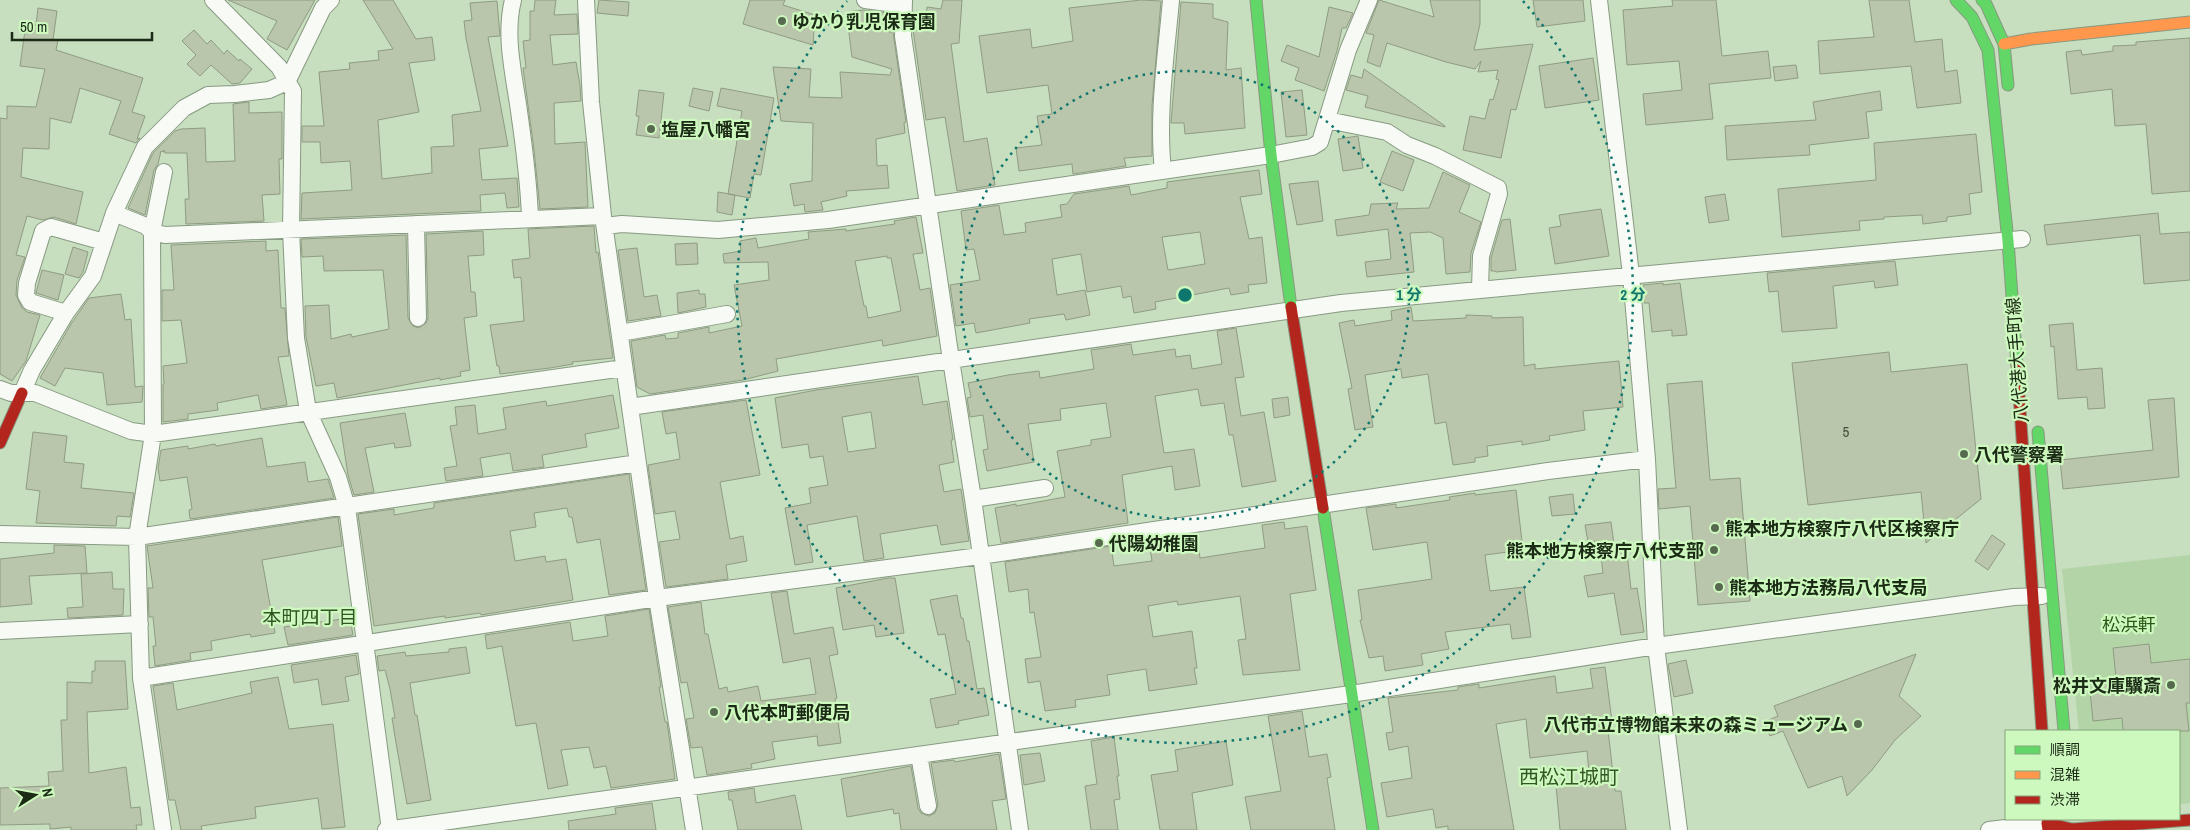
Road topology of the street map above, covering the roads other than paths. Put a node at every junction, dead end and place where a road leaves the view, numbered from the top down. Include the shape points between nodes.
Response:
1 (332, 0) edge
2 (513, 0) edge
3 (586, 0) edge
4 (865, 0) edge
5 (1171, 0) edge
6 (1256, 0) edge
7 (1369, 0) edge
8 (1599, 0) edge
9 (1956, 0) edge
10 (1986, 1) edge
11 (218, 2) edge
12 (904, 2) edge
13 (2190, 22) edge
14 (2004, 44) junction
15 (288, 82) junction
16 (2008, 93) dead end
17 (1327, 120) junction
18 (1271, 155) junction
19 (1163, 171) junction
20 (164, 172) dead end
21 (928, 204) junction
22 (114, 214) junction
23 (530, 219) junction
24 (604, 221) junction
25 (416, 224) junction
26 (291, 230) junction
27 (152, 232) junction
28 (2018, 239) junction
29 (104, 242) junction
30 (1631, 275) junction
31 (1480, 289) junction
32 (1292, 311) junction
33 (66, 313) junction
34 (727, 314) dead end
35 (418, 318) dead end
36 (620, 332) junction
37 (950, 360) junction
38 (624, 368) junction
39 (0, 388) edge
40 (22, 393) junction
41 (630, 407) junction
42 (308, 411) junction
43 (2037, 417) dead end
44 (152, 434) junction
45 (0, 443) edge
46 (1648, 459) junction
47 (638, 463) junction
48 (1044, 488) dead end
49 (973, 499) junction
50 (1321, 504) junction
51 (347, 508) junction
52 (0, 534) edge
53 (137, 537) junction
54 (980, 556) junction
55 (2034, 595) junction
56 (2052, 596) junction
57 (657, 598) junction
58 (140, 624) junction
59 (0, 631) edge
60 (364, 642) junction
61 (1656, 646) junction
62 (141, 678) junction
63 (1352, 694) junction
64 (2042, 730) edge
65 (2064, 730) edge
66 (1008, 741) junction
67 (919, 755) junction
68 (688, 787) junction
69 (928, 806) dead end
70 (2190, 820) edge
71 (2048, 824) edge
72 (2074, 827) edge
73 (163, 830) edge
74 (386, 830) edge
75 (390, 830) edge
76 (694, 830) edge
77 (1020, 830) edge
78 (1373, 830) edge
79 (1679, 830) edge
80 (1989, 830) edge

1 - 15 street via 323,8
2 - 23 street via 509,15 510,39
3 - 24 street via 591,102
4 - 12 street
5 - 19 street via 1161,116
6 - 18 main road
7 - 17 street via 1348,50
8 - 30 street
9 - 28 main road, 八代港大手町線 via 1972,17 1988,50
10 - 14 main road
11 - 15 street
12 - 21 street via 903,36
13 - 14 main road
14 - 16 main road
15 - 22 street via 269,90 208,94 184,108 146,147
15 - 26 street via 293,92
17 - 18 street via 1320,142 1312,147
17 - 31 street via 1387,132 1407,145 1498,188 1481,256
18 - 19 street
18 - 32 main road
19 - 21 street
20 - 27 street
21 - 24 street via 828,220 718,230
21 - 37 street
22 - 27 street via 146,226
22 - 29 street
23 - 24 street
23 - 25 street
24 - 36 street
25 - 26 street
25 - 35 street
26 - 27 street via 165,235
26 - 42 street via 296,338
27 - 44 street
28 - 30 street
28 - 55 main road, 八代港大手町線
29 - 33 street via 93,276
29 - 33 street via 51,227 43,231 26,295 30,302
30 - 31 street
30 - 46 street
31 - 32 street
32 - 37 street
32 - 50 main road
33 - 40 street
34 - 36 street
36 - 38 street
37 - 41 street
37 - 49 street
38 - 41 street
38 - 42 street
39 - 40 street via 10,393
40 - 44 street via 35,393 131,431
40 - 45 main road
41 - 47 street
42 - 44 street
42 - 51 street via 338,476
43 - 56 main road, 八代港大手町線
44 - 53 street
46 - 50 street
46 - 61 street
47 - 51 street
47 - 57 street
48 - 49 street
49 - 54 street
50 - 54 street
50 - 63 main road
51 - 53 street
51 - 60 street
52 - 53 street
53 - 58 street
54 - 57 street
54 - 66 street
55 - 56 street
55 - 61 street
55 - 64 main road, 八代港大手町線
56 - 65 main road, 八代港大手町線
57 - 60 street
57 - 68 street
58 - 59 street
58 - 62 street
60 - 62 street
60 - 75 street
61 - 63 street
61 - 79 street
62 - 73 street
63 - 66 street
63 - 78 main road
66 - 67 street
66 - 77 street
67 - 68 street
67 - 69 street
68 - 75 street
68 - 76 street
70 - 72 main road
71 - 72 main road
71 - 80 street
74 - 75 street

